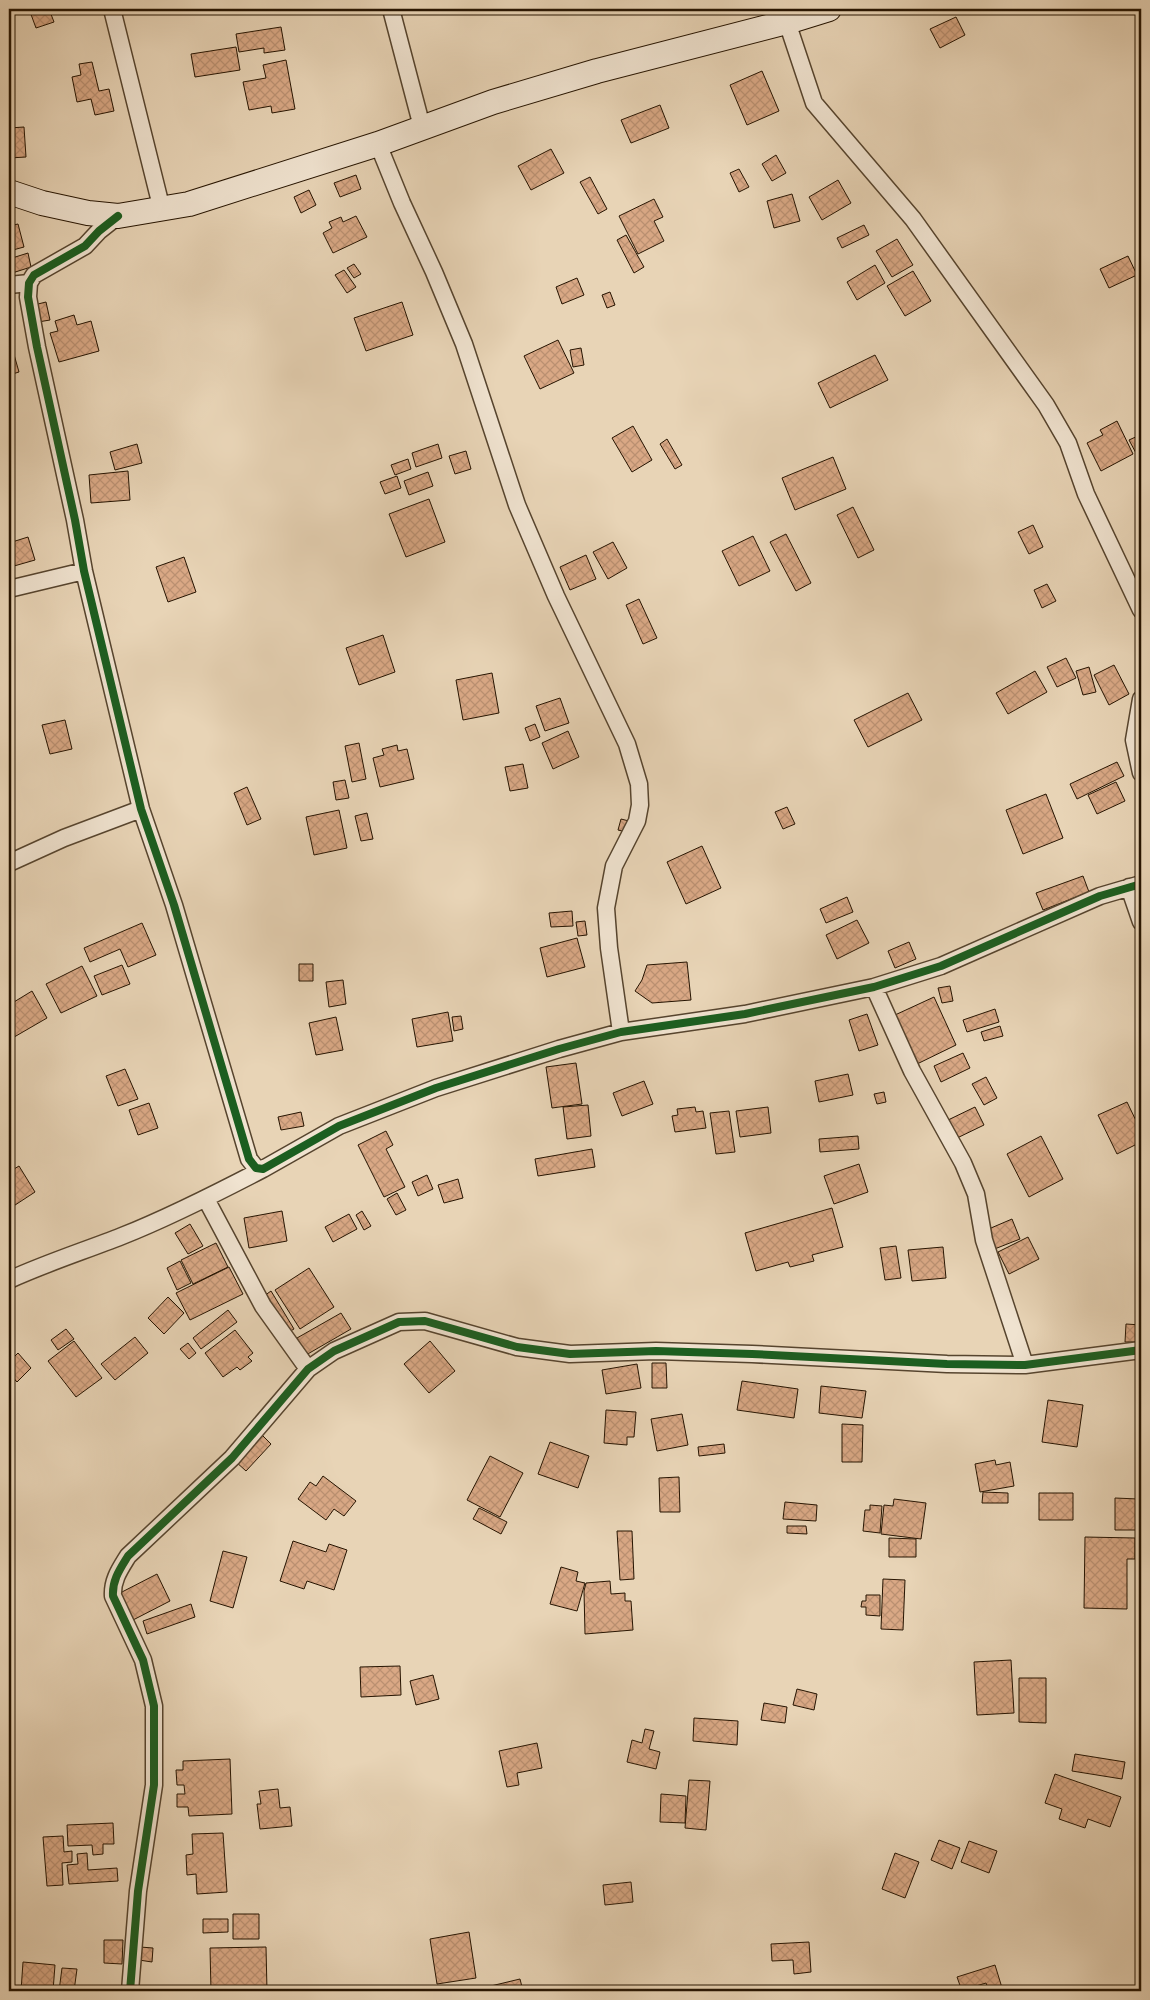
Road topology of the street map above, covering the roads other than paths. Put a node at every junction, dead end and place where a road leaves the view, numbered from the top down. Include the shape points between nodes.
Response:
1 (112, 9) edge
2 (391, 9) edge
3 (829, 9) edge
4 (787, 22) junction
5 (422, 127) junction
6 (378, 144) junction
7 (9, 192) edge
8 (162, 210) junction
9 (118, 216) junction
10 (29, 283) junction
11 (9, 285) edge
12 (84, 571) junction
13 (9, 589) edge
14 (1141, 610) edge
15 (1141, 699) edge
16 (1141, 773) edge
17 (141, 809) junction
18 (9, 863) edge
19 (1135, 885) edge
20 (1141, 922) edge
21 (874, 987) junction
22 (620, 1032) junction
23 (263, 1170) junction
24 (206, 1199) junction
25 (9, 1280) edge
26 (1141, 1350) edge
27 (1025, 1365) junction
28 (308, 1369) junction
29 (130, 1991) edge

1 - 8 street
2 - 5 street
3 - 4 main road
4 - 5 main road via 597,72 493,102
4 - 14 street via 814,102 913,219 1046,405 1068,443 1086,494
5 - 6 main road
6 - 8 main road
6 - 22 street via 464,344 517,506 626,744 640,784 637,821 614,866 606,908
7 - 9 main road via 42,203
8 - 9 main road
9 - 10 street via 85,246 34,275
10 - 11 street
10 - 12 street via 28,297 37,347
12 - 13 street
12 - 17 street
15 - 16 street via 1134,740
17 - 18 street
17 - 23 street via 174,905 249,1159 256,1168
19 - 20 street
19 - 21 street via 1100,896 941,966
21 - 22 street via 746,1014
21 - 27 street via 912,1071 963,1163 976,1194 984,1240
22 - 23 street via 427,1091 339,1126
23 - 24 street
24 - 25 street via 123,1236
24 - 28 street via 263,1306
26 - 27 street
27 - 28 street via 656,1351 570,1354 518,1347 425,1321 399,1322 364,1336
28 - 29 street via 232,1458 128,1556 113,1585 113,1596 143,1660 154,1706 154,1785 138,1891

